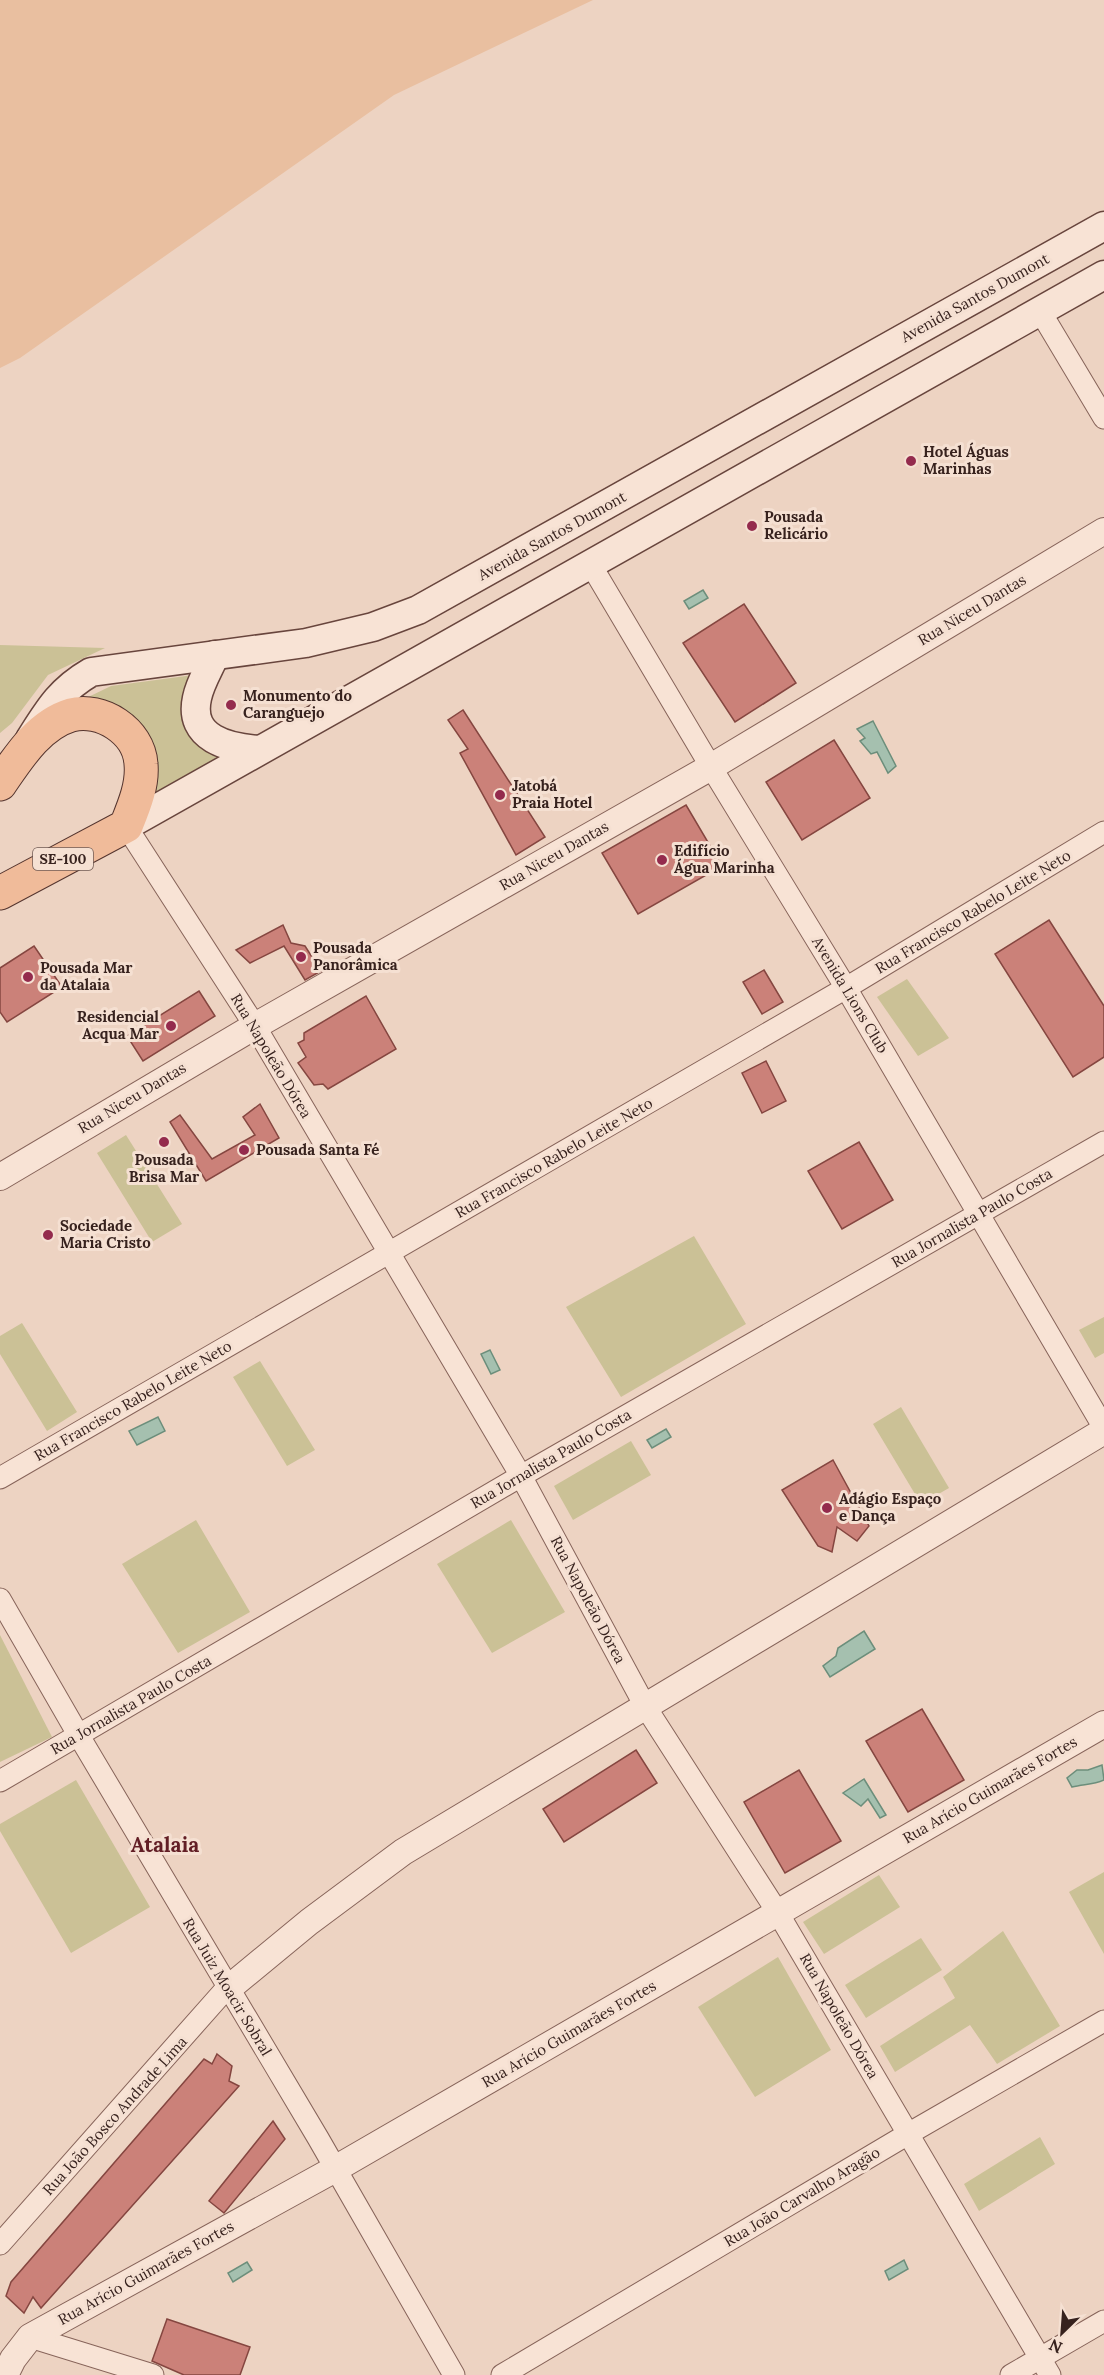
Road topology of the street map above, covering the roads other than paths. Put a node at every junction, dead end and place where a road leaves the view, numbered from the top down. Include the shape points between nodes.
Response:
1 (1104, 226) edge
2 (1104, 275) edge
3 (1040, 311) junction
4 (1104, 418) edge
5 (1104, 531) edge
6 (591, 565) junction
7 (215, 655) junction
8 (26, 747) junction
9 (259, 750) junction
10 (711, 767) junction
11 (0, 784) edge
12 (126, 826) junction
13 (1104, 832) edge
14 (0, 893) edge
15 (846, 988) junction
16 (255, 1026) junction
17 (1104, 1142) edge
18 (0, 1177) edge
19 (979, 1214) junction
20 (389, 1254) junction
21 (1104, 1430) edge
22 (521, 1476) junction
23 (0, 1478) edge
24 (0, 1599) edge
25 (645, 1706) junction
26 (1104, 1724) edge
27 (79, 1736) junction
28 (0, 1781) edge
29 (778, 1913) junction
30 (229, 1988) junction
31 (1104, 2021) edge
32 (908, 2134) junction
33 (335, 2169) junction
34 (0, 2244) edge
35 (1104, 2321) edge
36 (30, 2337) junction
37 (1045, 2366) edge
38 (5, 2375) edge
39 (153, 2375) edge
40 (454, 2375) edge
41 (502, 2375) edge
42 (1011, 2375) edge

1 - 7 main road, Avenida Santos Dumont via 418,610 373,627 306,643
2 - 3 main road, SE-100
3 - 4 street
3 - 6 main road, SE-100
5 - 10 street, Rua Niceu Dantas
6 - 9 main road, SE-100
6 - 10 street, Avenida Lions Club
7 - 8 main road, Avenida Santos Dumont via 91,672 72,683 53,702
7 - 9 main road via 196,700 203,731 228,746
8 - 11 main road, Avenida Santos Dumont
8 - 12 main road via 70,716 103,716 119,726 133,741 141,763 139,789
9 - 12 main road, SE-100
10 - 15 street, Avenida Lions Club
10 - 16 street, Rua Niceu Dantas
12 - 14 main road, SE-100
12 - 16 street, Rua Napoleão Dórea
13 - 15 street, Rua Francisco Rabelo Leite Neto
15 - 19 street, Avenida Lions Club
15 - 20 street, Rua Francisco Rabelo Leite Neto
16 - 18 street, Rua Niceu Dantas
16 - 20 street, Rua Napoleão Dórea
17 - 19 street, Rua Jornalista Paulo Costa
19 - 21 street, Avenida Lions Club
19 - 22 street, Rua Jornalista Paulo Costa
20 - 22 street, Rua Napoleão Dórea
20 - 23 street, Rua Francisco Rabelo Leite Neto
21 - 25 street
22 - 25 street, Rua Napoleão Dórea
22 - 27 street, Rua Jornalista Paulo Costa
24 - 27 street, Rua Juiz Moacir Sobral
25 - 29 street, Rua Napoleão Dórea
25 - 30 street via 403,1852
26 - 29 street, Rua Arício Guimarães Fortes
27 - 28 street, Rua Jornalista Paulo Costa
27 - 30 street, Rua Juiz Moacir Sobral
29 - 32 street, Rua Napoleão Dórea
29 - 33 street, Rua Arício Guimarães Fortes
30 - 33 street, Rua Juiz Moacir Sobral
30 - 34 street, Rua João Bosco Andrade Lima
31 - 32 street, Rua João Carvalho Aragão
32 - 37 street, Rua Napoleão Dórea
32 - 41 street, Rua João Carvalho Aragão
33 - 36 street, Rua Arício Guimarães Fortes
33 - 40 street, Rua Juiz Moacir Sobral
35 - 37 street
36 - 38 street
36 - 39 street
37 - 42 street

